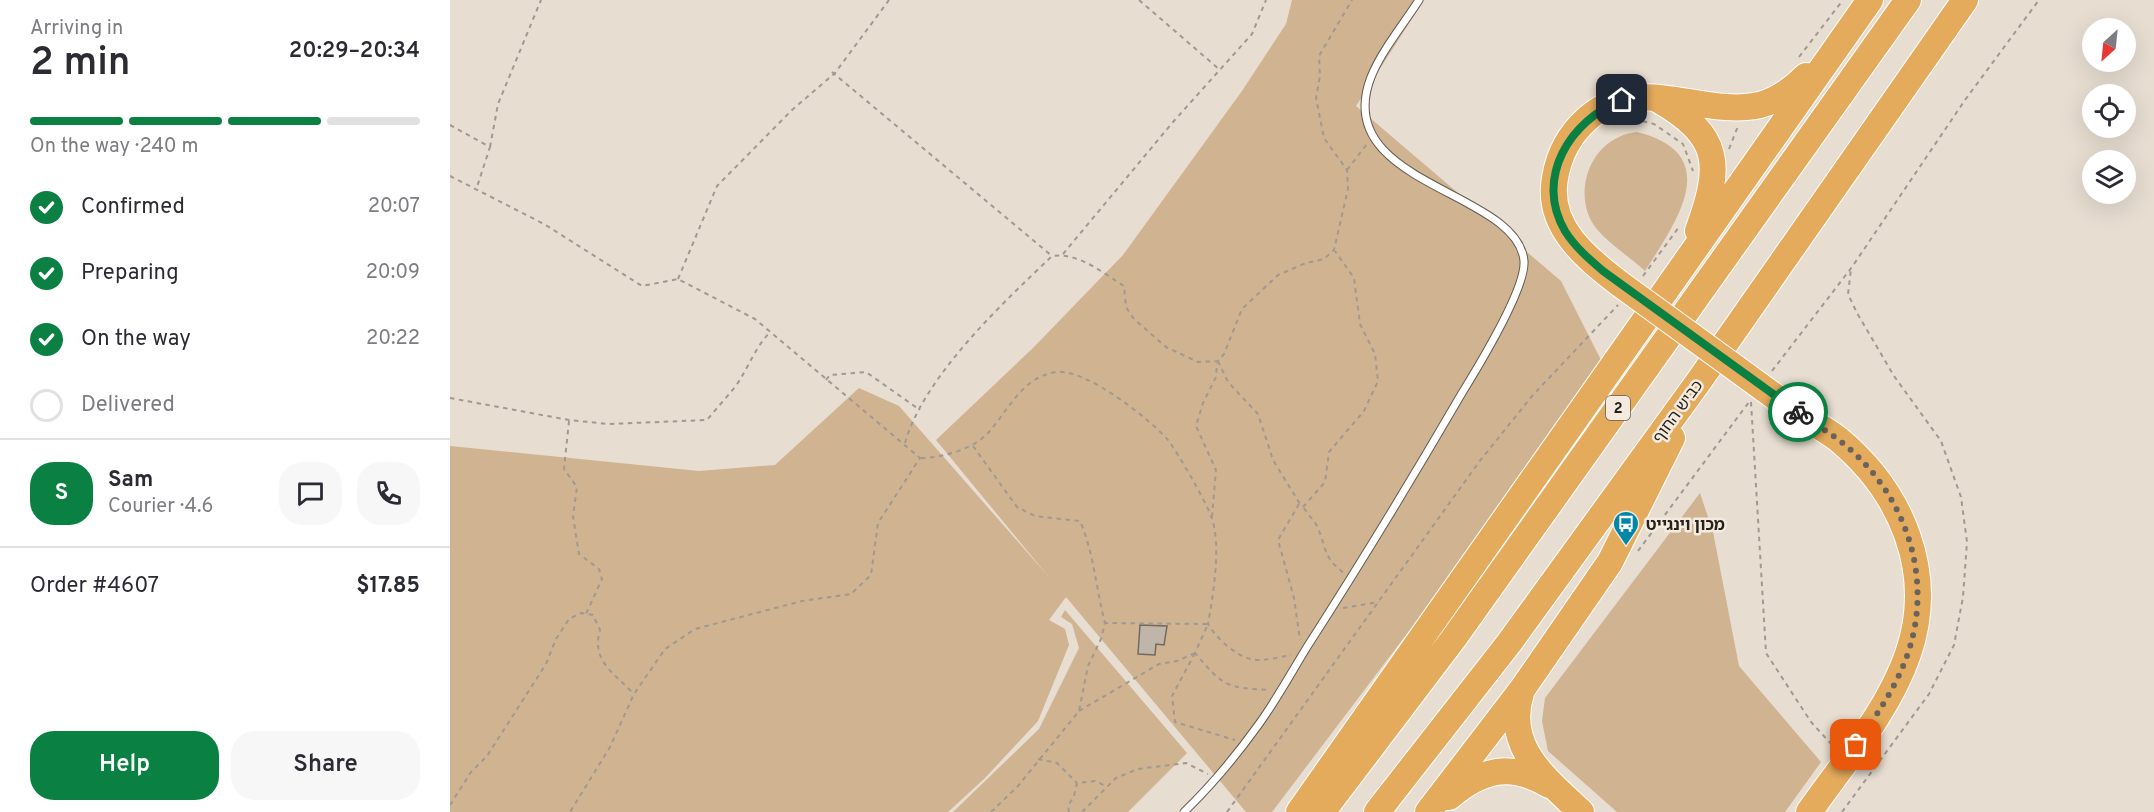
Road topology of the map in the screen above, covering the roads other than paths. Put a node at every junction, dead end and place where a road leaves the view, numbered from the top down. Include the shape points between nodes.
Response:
1 (1419, 0) edge
2 (1870, 0) edge
3 (1908, 0) edge
4 (1965, 0) edge
5 (1838, 45) junction
6 (1652, 96) junction
7 (1687, 259) junction
8 (1699, 381) junction
9 (1523, 688) junction
10 (1557, 790) junction
11 (1184, 812) edge
12 (1299, 812) edge
13 (1322, 812) edge
14 (1377, 812) edge
15 (1430, 812) edge
16 (1581, 812) edge
17 (1809, 812) edge

1 - 11 lane via 1371,77 1366,109 1371,133 1378,147 1397,161 1503,226 1518,241 1524,262 1495,337 1384,527 1281,691 1218,779
2 - 5 highway
3 - 13 highway, 2 via 1454,638
4 - 8 highway, כביש החוף
5 - 6 highway via 1783,95 1747,106
5 - 7 highway
6 - 7 highway via 1698,129 1714,165 1705,211
6 - 17 highway, bridge via 1606,106 1580,125 1562,152 1554,185 1556,208 1565,231 1588,259 1627,289 1837,438 1880,483 1909,535 1917,568 1919,600 1908,655 1878,713
7 - 12 highway
8 - 9 highway via 1624,539
8 - 14 highway, כביש החוף via 1483,679
9 - 10 highway via 1516,715 1521,742
9 - 15 highway
10 - 15 highway via 1529,775 1497,771 1473,778
10 - 16 highway

